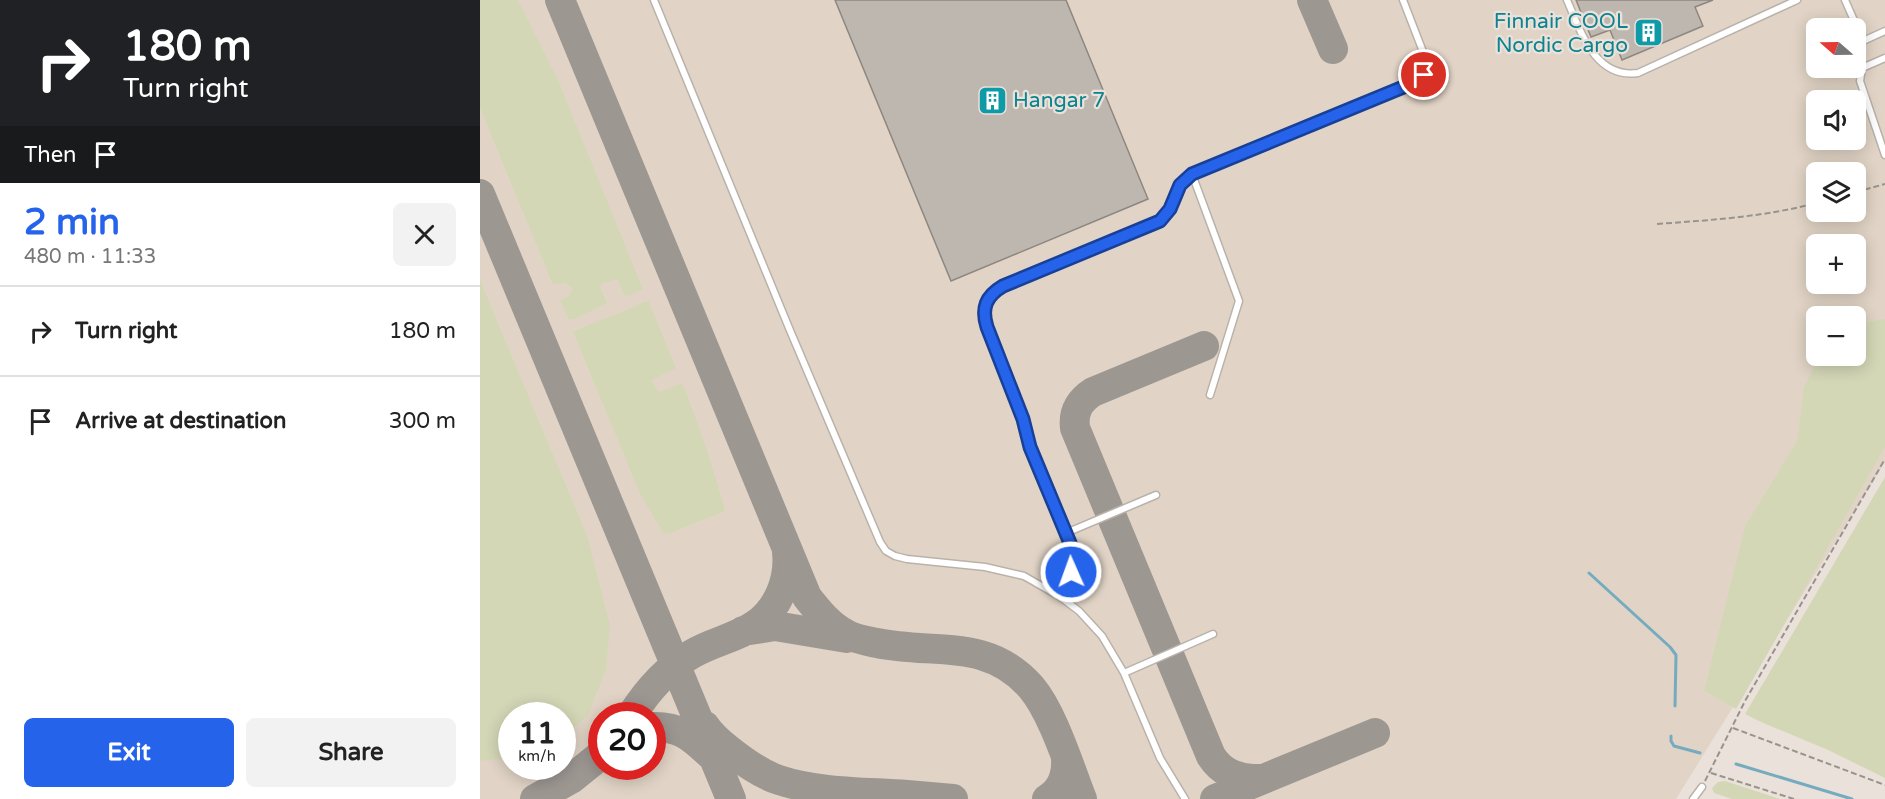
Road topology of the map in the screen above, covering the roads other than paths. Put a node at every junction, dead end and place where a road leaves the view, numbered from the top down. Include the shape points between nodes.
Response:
1 (654, 0) edge
2 (1403, 0) edge
3 (1567, 0) edge
4 (1797, 0) edge
5 (1845, 0) edge
6 (1885, 31) edge
7 (1885, 58) edge
8 (1885, 155) edge
9 (1192, 174) junction
10 (1210, 395) dead end
11 (1156, 495) dead end
12 (1066, 533) junction
13 (1059, 596) junction
14 (1213, 634) dead end
15 (1124, 674) junction
16 (1702, 787) road end
17 (1185, 799) edge
18 (1693, 799) edge

1 - 13 lane via 793,338 886,551 907,560 1006,571 1024,576
2 - 9 lane via 1428,62 1418,81
3 - 4 lane via 1592,54 1625,75 1638,73
5 - 6 lane via 1863,41
7 - 8 lane via 1862,68 1860,81
9 - 10 lane via 1239,301
9 - 12 lane via 1180,185 1160,221 1003,286 993,292 984,308 987,327 1030,447
11 - 12 lane
12 - 13 lane via 1073,563
13 - 15 lane via 1102,636
14 - 15 lane
15 - 17 lane via 1160,758
16 - 18 lane

